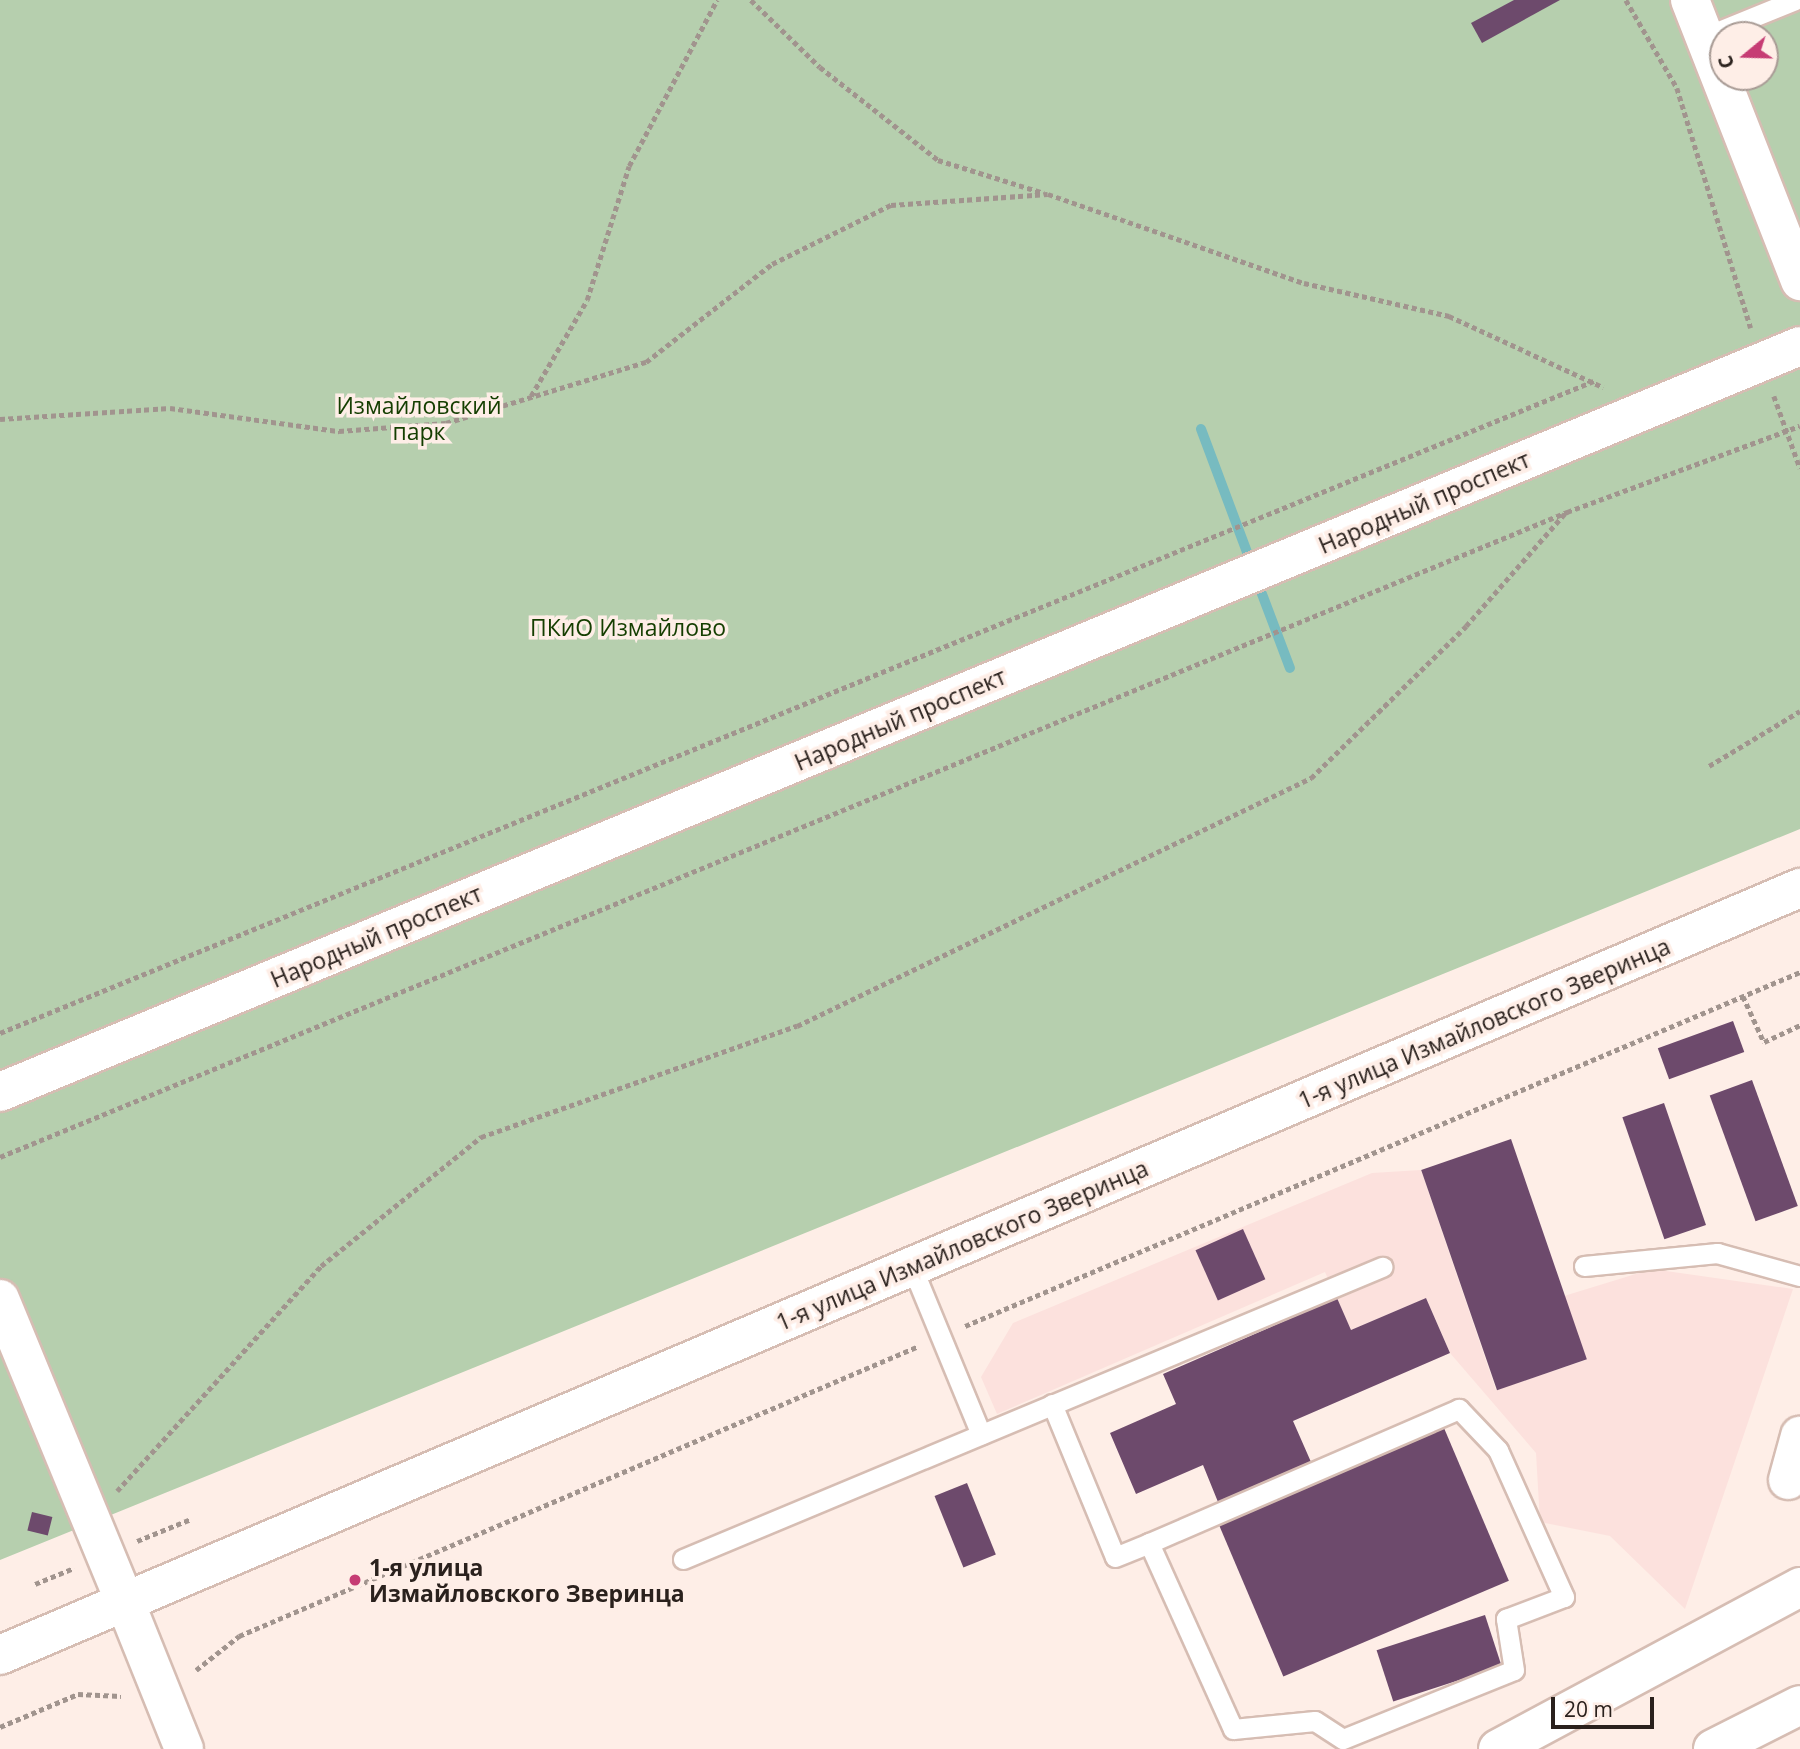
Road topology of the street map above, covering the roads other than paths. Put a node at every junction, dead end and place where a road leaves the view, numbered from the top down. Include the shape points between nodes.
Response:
1 (1690, 0) edge
2 (1795, 0) edge
3 (1704, 37) junction
4 (1800, 281) edge
5 (1800, 346) edge
6 (1800, 888) edge
7 (0, 1092) edge
8 (1584, 1266) dead end
9 (912, 1267) junction
10 (1382, 1267) dead end
11 (1800, 1276) edge
12 (0, 1299) edge
13 (1052, 1404) junction
14 (981, 1434) junction
15 (1800, 1436) edge
16 (1788, 1480) dead end
17 (1149, 1543) junction
18 (683, 1559) dead end
19 (1800, 1587) edge
20 (124, 1602) junction
21 (0, 1655) edge
22 (1800, 1705) edge
23 (184, 1749) edge
24 (1498, 1749) edge
25 (1713, 1749) edge

1 - 3 street
2 - 3 lane
3 - 4 street
5 - 7 street, Народный проспект
6 - 9 street, 1-я улица Измайловского Зверинца
8 - 11 lane via 1717,1253
9 - 14 lane
9 - 20 street, 1-я улица Измайловского Зверинца
10 - 13 lane
12 - 20 street
13 - 14 lane
13 - 17 lane via 1115,1557
14 - 18 lane
15 - 16 street
17 - 17 lane via 1460,1409 1498,1450 1564,1597 1506,1619 1514,1670 1343,1739 1315,1721 1233,1729
19 - 24 street
20 - 21 street, 1-я улица Измайловского Зверинца
20 - 23 street
22 - 25 street

